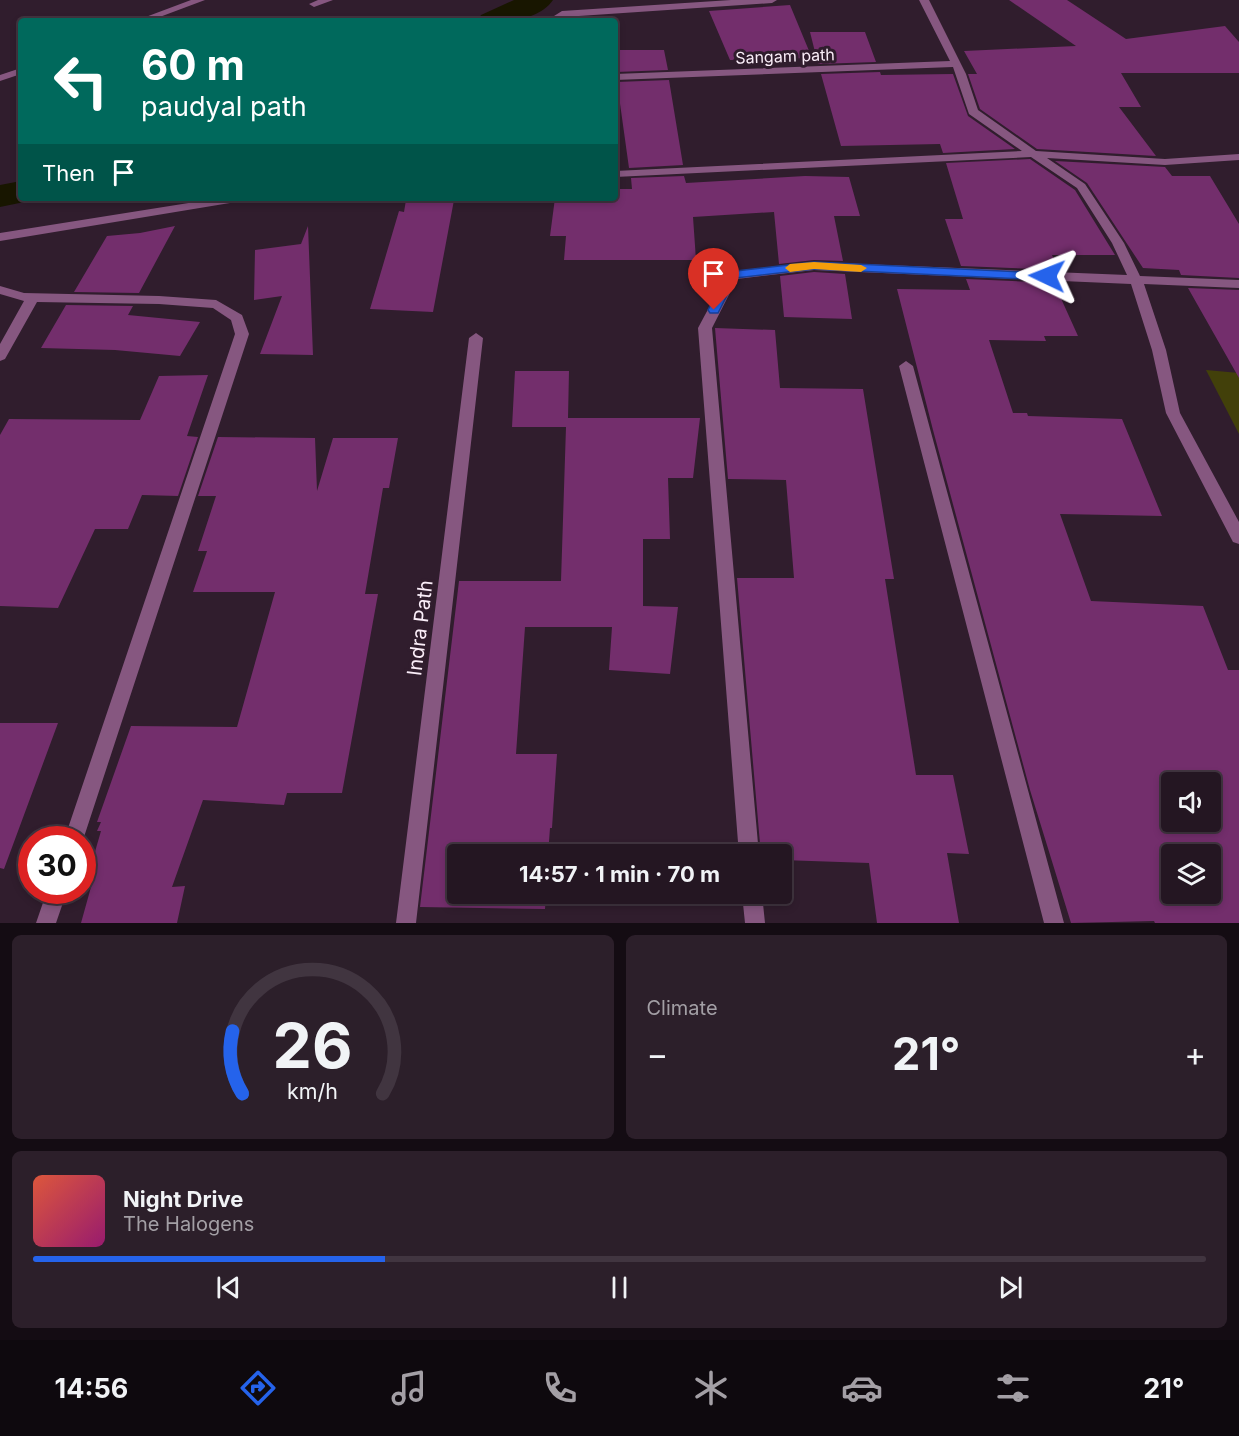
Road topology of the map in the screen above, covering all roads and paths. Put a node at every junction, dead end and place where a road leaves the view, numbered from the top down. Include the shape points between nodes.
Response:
1 (200, 0) edge
2 (328, 0) edge
3 (772, 0) edge
4 (924, 0) edge
5 (314, 4) dead end
6 (164, 11) junction
7 (147, 18) edge
8 (172, 18) edge
9 (556, 18) edge
10 (955, 64) junction
11 (18, 72) edge
12 (618, 77) edge
13 (0, 78) edge
14 (1033, 154) junction
15 (1239, 157) edge
16 (618, 174) edge
17 (223, 201) edge
18 (0, 237) edge
19 (1133, 278) junction
20 (1239, 284) edge
21 (0, 290) edge
22 (33, 297) junction
23 (476, 338) dead end
24 (0, 356) edge
25 (906, 366) dead end
26 (1239, 537) edge
27 (79, 826) edge
28 (748, 844) edge
29 (53, 904) edge
30 (753, 904) edge
31 (46, 923) edge
32 (406, 923) edge
33 (755, 923) edge
34 (1054, 923) edge

1 - 6 street
2 - 5 street
3 - 9 street via 562,14
4 - 10 street
6 - 7 street
6 - 8 street
10 - 12 street, Sangam path
10 - 14 street via 973,112
11 - 13 street
14 - 15 street via 1165,162
14 - 16 street
14 - 19 street via 1080,186 1118,243
17 - 18 street
19 - 20 street
19 - 26 street via 1159,350 1173,413
19 - 28 street via 814,266 732,274 705,328
21 - 22 street
22 - 24 street
22 - 27 street via 216,304 237,318 242,334
23 - 32 street, Indra Path
25 - 34 street
29 - 31 street
30 - 33 street

